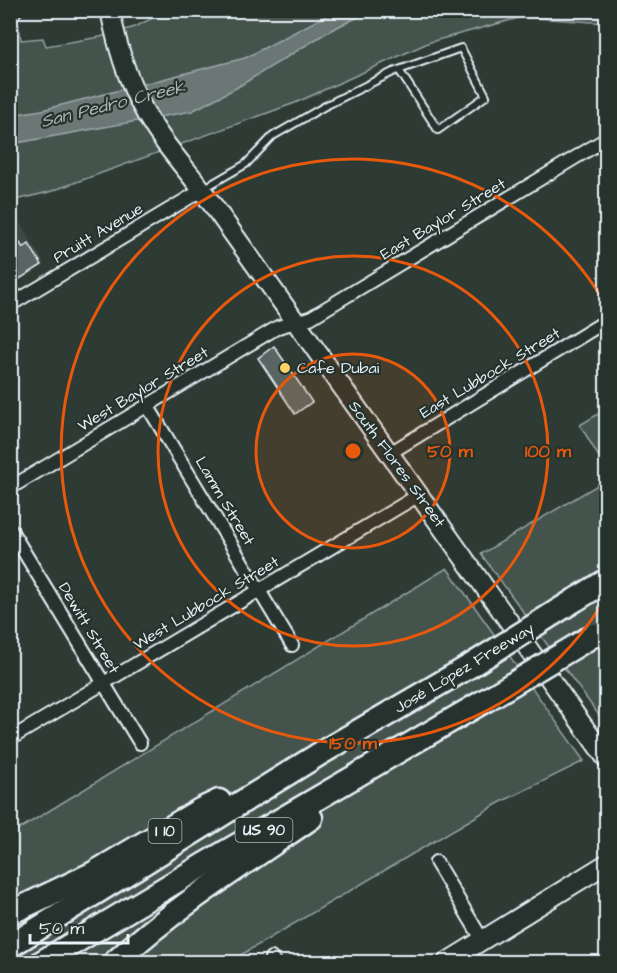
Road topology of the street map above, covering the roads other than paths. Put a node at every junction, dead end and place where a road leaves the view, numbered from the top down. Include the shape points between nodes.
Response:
1 (16, 10) edge
2 (110, 10) edge
3 (10, 12) edge
4 (399, 70) junction
5 (606, 139) edge
6 (202, 190) junction
7 (10, 305) edge
8 (606, 321) edge
9 (296, 322) junction
10 (147, 405) junction
11 (390, 453) junction
12 (10, 488) edge
13 (419, 495) junction
14 (10, 529) edge
15 (606, 581) edge
16 (260, 591) junction
17 (600, 632) edge
18 (292, 645) dead end
19 (103, 684) junction
20 (486, 700) junction
21 (10, 739) edge
22 (140, 743) dead end
23 (321, 753) junction
24 (606, 758) edge
25 (436, 862) dead end
26 (606, 864) edge
27 (10, 913) edge
28 (483, 941) junction
29 (10, 946) edge
30 (42, 963) edge
31 (115, 963) edge
32 (447, 963) edge

1 - 3 street
2 - 6 main road, South Flores Street via 127,75 142,106 153,127
4 - 4 lane via 461,48 486,96 438,130
4 - 6 lane via 273,136 246,164
5 - 9 street, East Baylor Street via 310,318
6 - 7 street, Pruitt Avenue
6 - 9 main road, South Flores Street
8 - 11 street, East Lubbock Street
9 - 10 street, West Baylor Street via 278,327
9 - 11 main road, South Flores Street
10 - 12 street, West Baylor Street
10 - 16 street, Lamm Street
11 - 13 main road, South Flores Street
13 - 16 street, West Lubbock Street
13 - 24 main road, South Flores Street
14 - 19 street, Dewitt Street
15 - 23 highway, José López Freeway / I 10, bridge
16 - 18 street, Lamm Street
16 - 19 street, West Lubbock Street
17 - 20 highway, bridge
19 - 21 street, West Lubbock Street
19 - 22 street, Dewitt Street
20 - 30 highway, US 90
20 - 31 highway via 209,887
23 - 27 highway, I 10 via 200,810 92,874
23 - 29 highway, US 90
25 - 28 street
26 - 28 main road
28 - 32 main road

